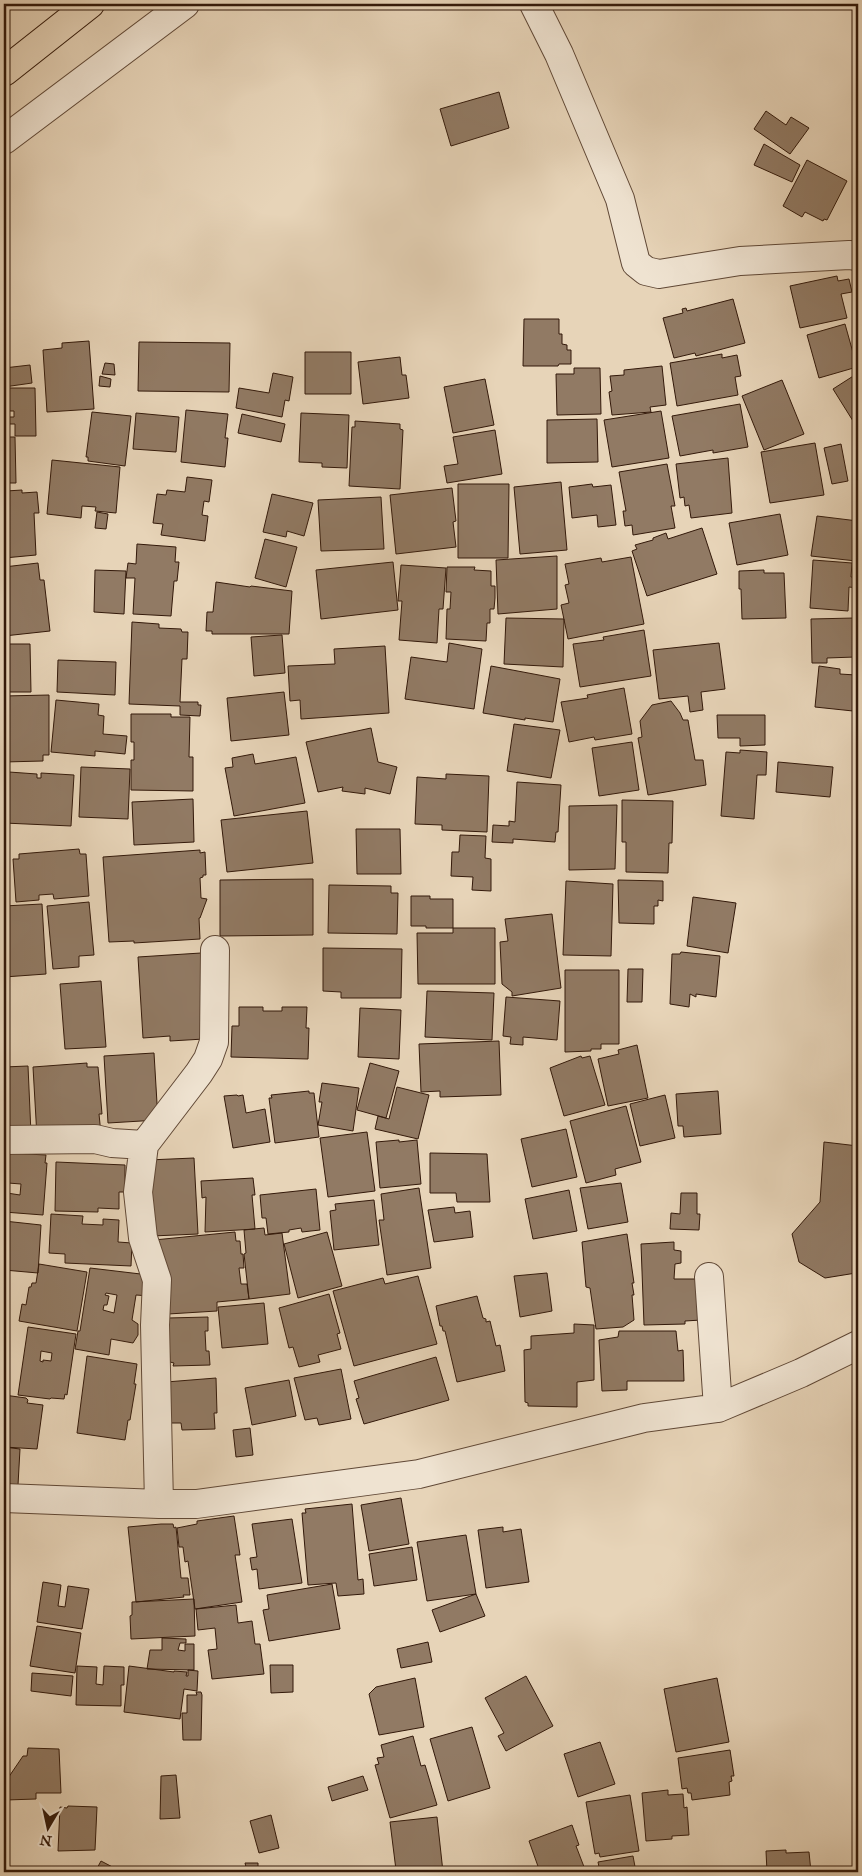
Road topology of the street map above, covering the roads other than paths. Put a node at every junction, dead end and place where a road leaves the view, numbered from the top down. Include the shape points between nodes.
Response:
1 (90, 4) edge
2 (185, 4) edge
3 (534, 4) edge
4 (4, 72) edge
5 (4, 140) edge
6 (858, 256) edge
7 (215, 950) dead end
8 (4, 1140) edge
9 (144, 1145) junction
10 (709, 1277) dead end
11 (858, 1345) edge
12 (718, 1408) junction
13 (4, 1498) edge
14 (159, 1504) junction

1 - 4 main road
2 - 5 street
3 - 6 street via 559,54 620,199 636,263 646,271 659,274 740,261
7 - 9 street via 214,1042 208,1059
8 - 9 street via 95,1139
9 - 14 street via 138,1192 143,1238 157,1280
10 - 12 street
11 - 12 street
12 - 14 street via 644,1418 419,1474 196,1504
13 - 14 street

